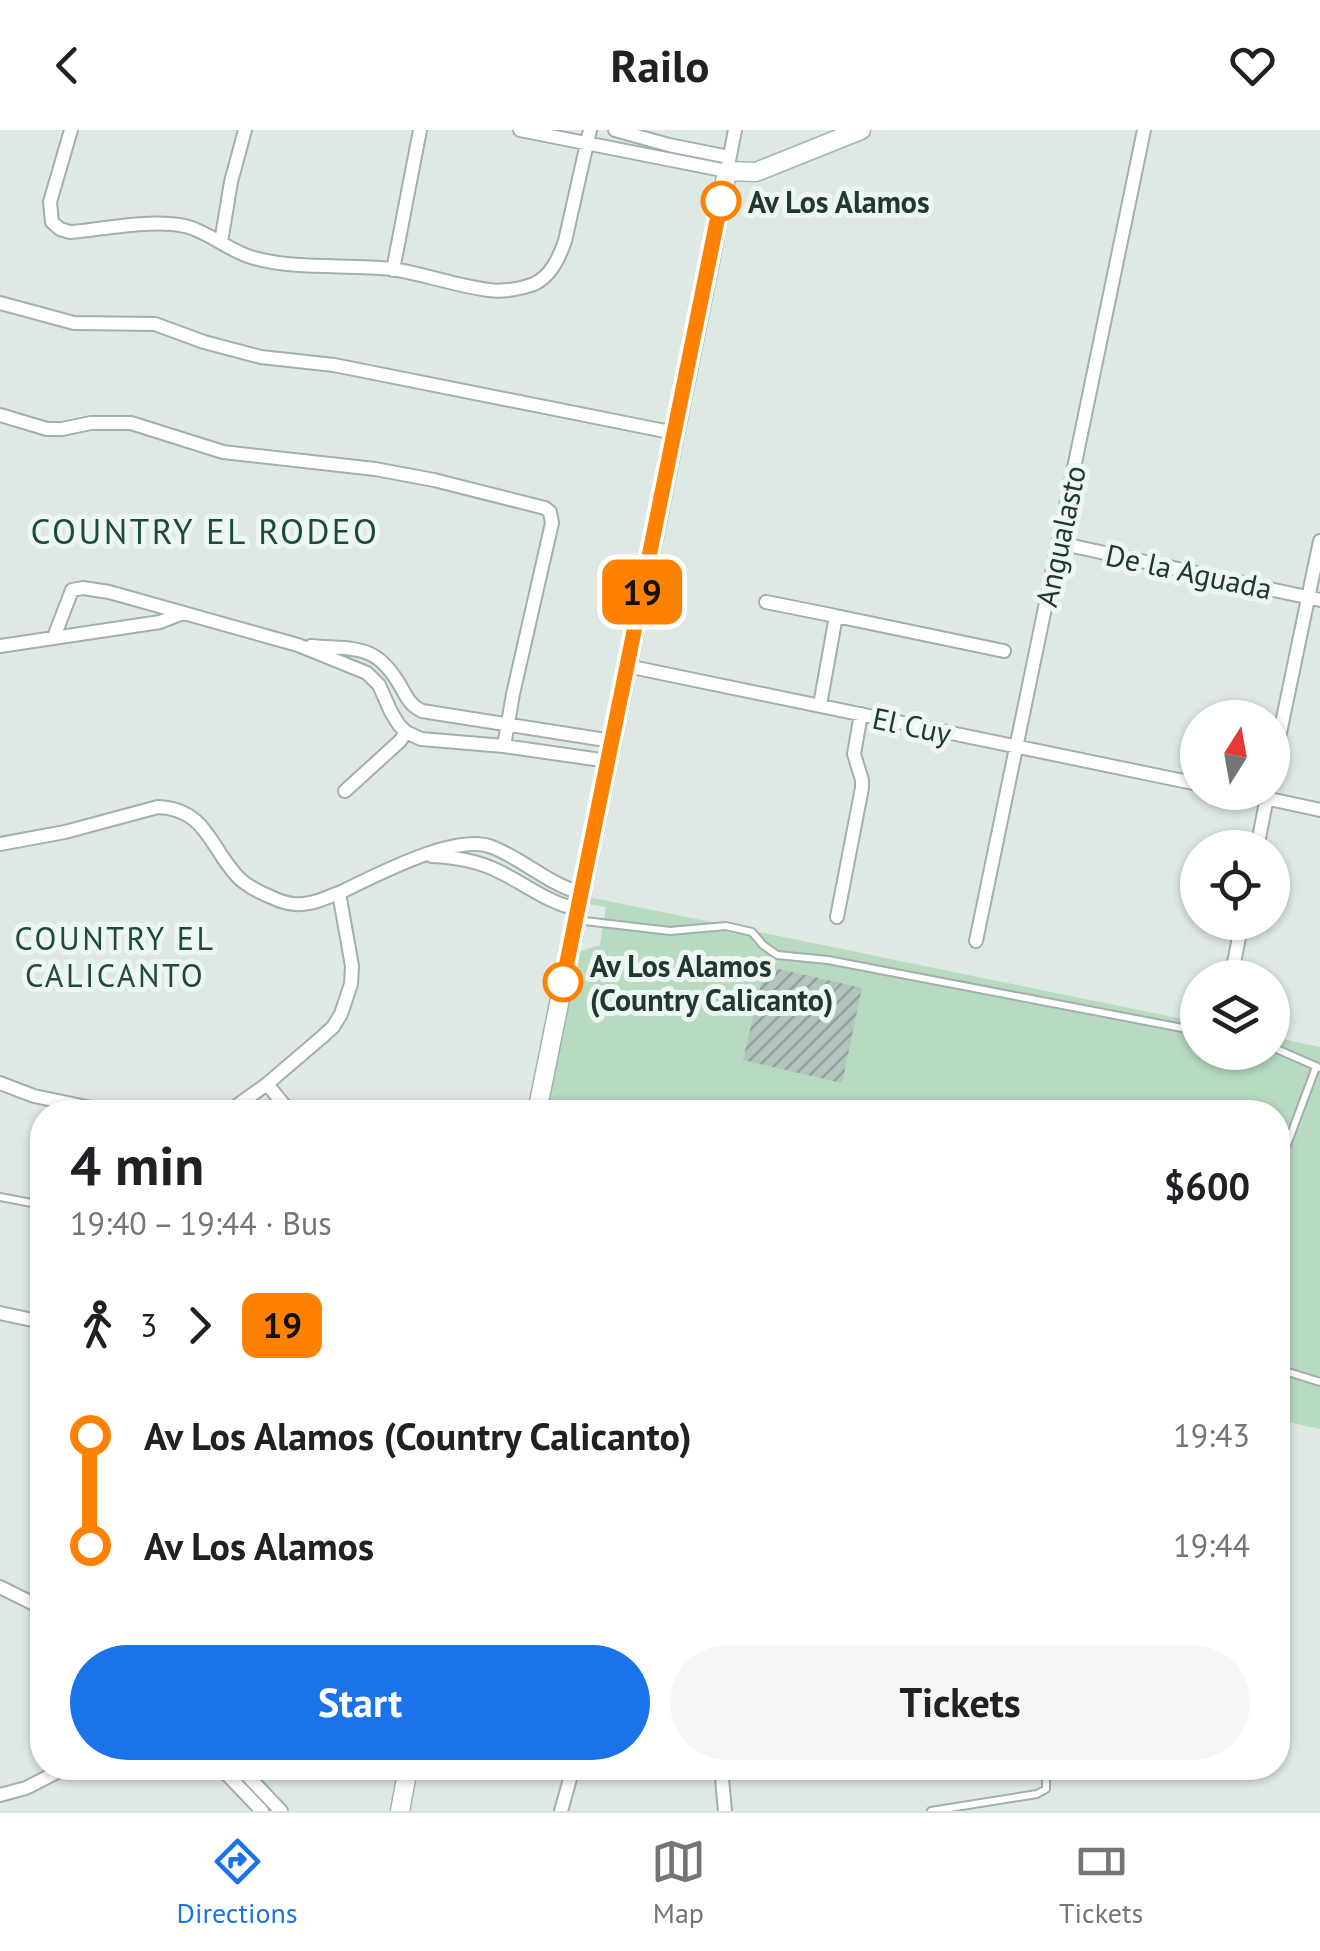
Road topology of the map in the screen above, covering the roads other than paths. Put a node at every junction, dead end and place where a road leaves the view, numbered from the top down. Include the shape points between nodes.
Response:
1 (71, 130) edge
2 (244, 130) edge
3 (420, 130) edge
4 (520, 130) edge
5 (615, 130) edge
6 (735, 130) edge
7 (860, 130) edge
8 (1144, 130) edge
9 (589, 137) edge
10 (728, 164) junction
11 (221, 242) junction
12 (393, 270) junction
13 (0, 303) edge
14 (0, 416) edge
15 (675, 433) junction
16 (1320, 541) edge
17 (1059, 543) junction
18 (1314, 598) edge
19 (766, 602) dead end
20 (182, 613) junction
21 (836, 616) junction
22 (54, 638) junction
23 (298, 645) junction
24 (0, 646) edge
25 (1004, 651) dead end
26 (627, 666) junction
27 (1289, 700) edge
28 (820, 706) junction
29 (862, 714) junction
30 (508, 724) junction
31 (406, 732) junction
32 (612, 740) junction
33 (504, 746) junction
34 (1017, 746) junction
35 (608, 761) junction
36 (1180, 780) edge
37 (345, 791) dead end
38 (1290, 802) edge
39 (1320, 810) edge
40 (0, 844) edge
41 (425, 856) junction
42 (339, 893) junction
43 (578, 907) junction
44 (837, 917) dead end
45 (976, 941) dead end
46 (1180, 1028) edge
47 (1290, 1055) edge
48 (1318, 1068) edge
49 (0, 1082) edge
50 (267, 1084) junction
51 (53, 1100) edge
52 (245, 1100) edge
53 (280, 1100) edge
54 (539, 1100) edge
55 (1290, 1139) edge
56 (0, 1197) edge
57 (30, 1203) edge
58 (0, 1313) edge
59 (30, 1319) edge
60 (1290, 1373) edge
61 (1320, 1382) edge
62 (0, 1587) edge
63 (30, 1602) edge
64 (42, 1780) edge
65 (232, 1780) edge
66 (251, 1780) edge
67 (406, 1780) edge
68 (570, 1780) edge
69 (722, 1780) edge
70 (1046, 1780) edge
71 (0, 1795) edge
72 (262, 1811) edge
73 (281, 1811) edge
74 (400, 1811) edge
75 (561, 1811) edge
76 (725, 1811) edge
77 (931, 1811) edge

1 - 11 street via 50,202 52,222 60,229 170,224
2 - 11 street
3 - 12 street
4 - 9 street
5 - 10 street
6 - 10 street
7 - 10 main road via 756,172
8 - 17 street, Angualasto
9 - 10 street
9 - 12 street via 565,241 542,280 491,290
10 - 15 main road
11 - 12 street via 264,260
13 - 15 street via 74,323 155,324 261,357 334,365
14 - 30 street via 62,430 130,423 238,454 376,469 546,508 552,523
15 - 26 main road
16 - 18 street
17 - 18 street, De la Aguada
17 - 34 street, Angualasto
18 - 27 street
19 - 21 street
20 - 22 street
20 - 22 street via 76,588
20 - 23 street
21 - 25 street
21 - 28 street
22 - 24 street
23 - 30 street via 368,652 390,668 422,712
23 - 31 street via 374,678
26 - 28 street, El Cuy
26 - 32 main road
28 - 29 street, El Cuy
29 - 34 street, El Cuy
29 - 44 street via 854,754 862,788
30 - 32 street
30 - 33 street
31 - 33 street
31 - 37 street
32 - 35 main road
33 - 35 street
34 - 36 street, El Cuy
34 - 45 street, Angualasto
35 - 43 main road
38 - 39 street
40 - 42 street via 171,808 196,820 253,889 294,904
41 - 42 street
41 - 43 street via 496,870 554,903
41 - 43 street via 482,844 557,885
42 - 50 street via 352,966 340,1014
43 - 46 lane via 670,932 739,928 777,955
43 - 54 main road
47 - 48 lane
48 - 55 lane
49 - 51 street
50 - 52 street
50 - 53 street
56 - 57 lane
58 - 59 street
60 - 61 lane
62 - 63 street
64 - 71 street
65 - 72 street
66 - 73 street
67 - 74 main road
68 - 75 street
69 - 76 street
70 - 77 lane via 1046,1789 1036,1794

